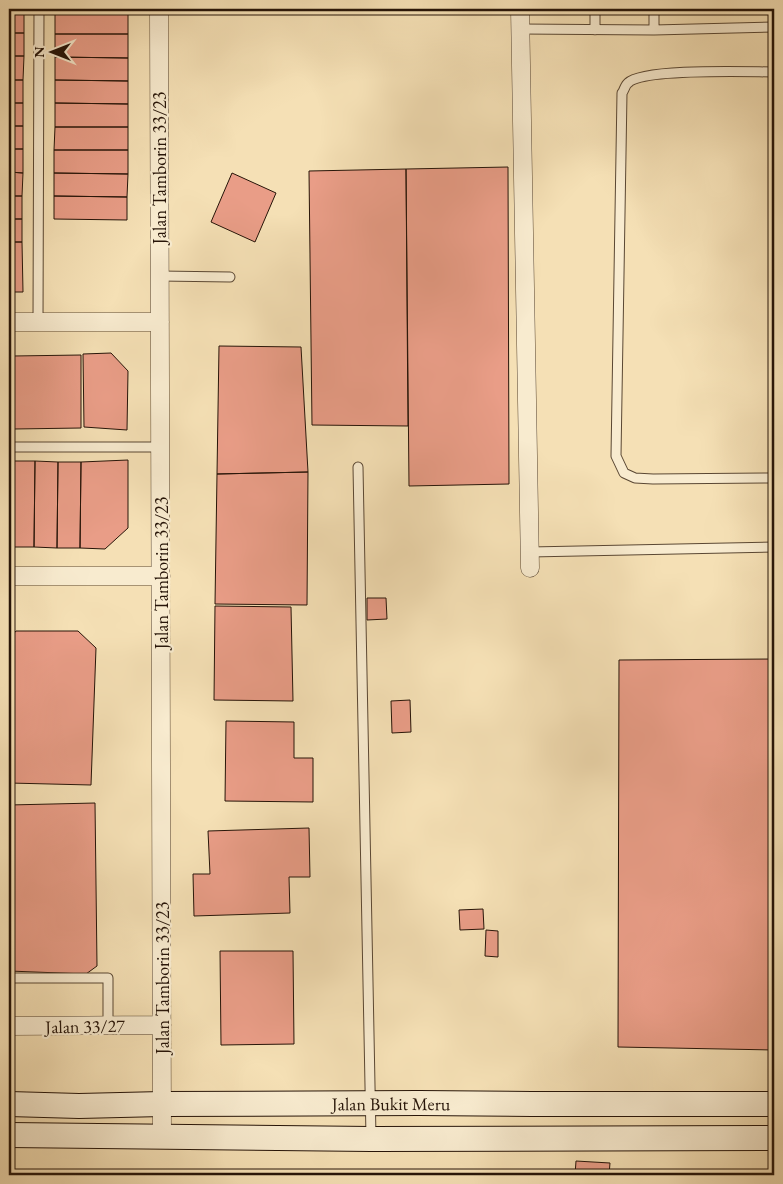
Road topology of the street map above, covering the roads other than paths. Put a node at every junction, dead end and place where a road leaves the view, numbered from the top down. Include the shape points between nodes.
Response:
1 (39, 9) edge
2 (159, 9) edge
3 (520, 9) edge
4 (595, 9) edge
5 (654, 9) edge
6 (774, 27) edge
7 (521, 30) junction
8 (595, 30) junction
9 (654, 30) junction
10 (774, 72) edge
11 (160, 276) junction
12 (230, 277) dead end
13 (9, 322) edge
14 (38, 322) junction
15 (160, 322) junction
16 (9, 447) edge
17 (160, 447) junction
18 (358, 467) dead end
19 (774, 478) edge
20 (774, 547) edge
21 (530, 560) joint
22 (9, 576) edge
23 (161, 576) junction
24 (9, 978) edge
25 (108, 1025) junction
26 (162, 1025) junction
27 (9, 1026) edge
28 (9, 1104) edge
29 (162, 1104) junction
30 (371, 1104) junction
31 (774, 1104) edge
32 (9, 1136) edge
33 (162, 1137) junction
34 (774, 1138) edge
35 (371, 1139) junction

1 - 14 lane
2 - 11 street, Jalan Tamborin 33/23
3 - 7 street
4 - 8 lane
5 - 9 lane
6 - 9 lane
7 - 8 lane
7 - 21 street
8 - 9 lane
10 - 19 lane via 664,73 628,83 622,94 616,456 624,473 635,478
11 - 12 lane
11 - 15 street, Jalan Tamborin 33/23
13 - 14 street
14 - 15 street
15 - 17 street, Jalan Tamborin 33/23
16 - 17 lane
17 - 23 street, Jalan Tamborin 33/23
18 - 30 lane
20 - 21 lane
22 - 23 street
23 - 26 street, Jalan Tamborin 33/23
24 - 25 lane via 108,978
25 - 26 street, Jalan 33/27
25 - 27 street, Jalan 33/27
26 - 29 street, Jalan Tamborin 33/23
28 - 29 main road, Jalan Bukit Meru
29 - 30 main road, Jalan Bukit Meru
29 - 33 street, Jalan Tamborin 33/23
30 - 31 main road, Jalan Bukit Meru
30 - 35 lane
32 - 33 main road, Jalan Bukit Meru
33 - 35 main road, Jalan Bukit Meru
34 - 35 main road, Jalan Bukit Meru

